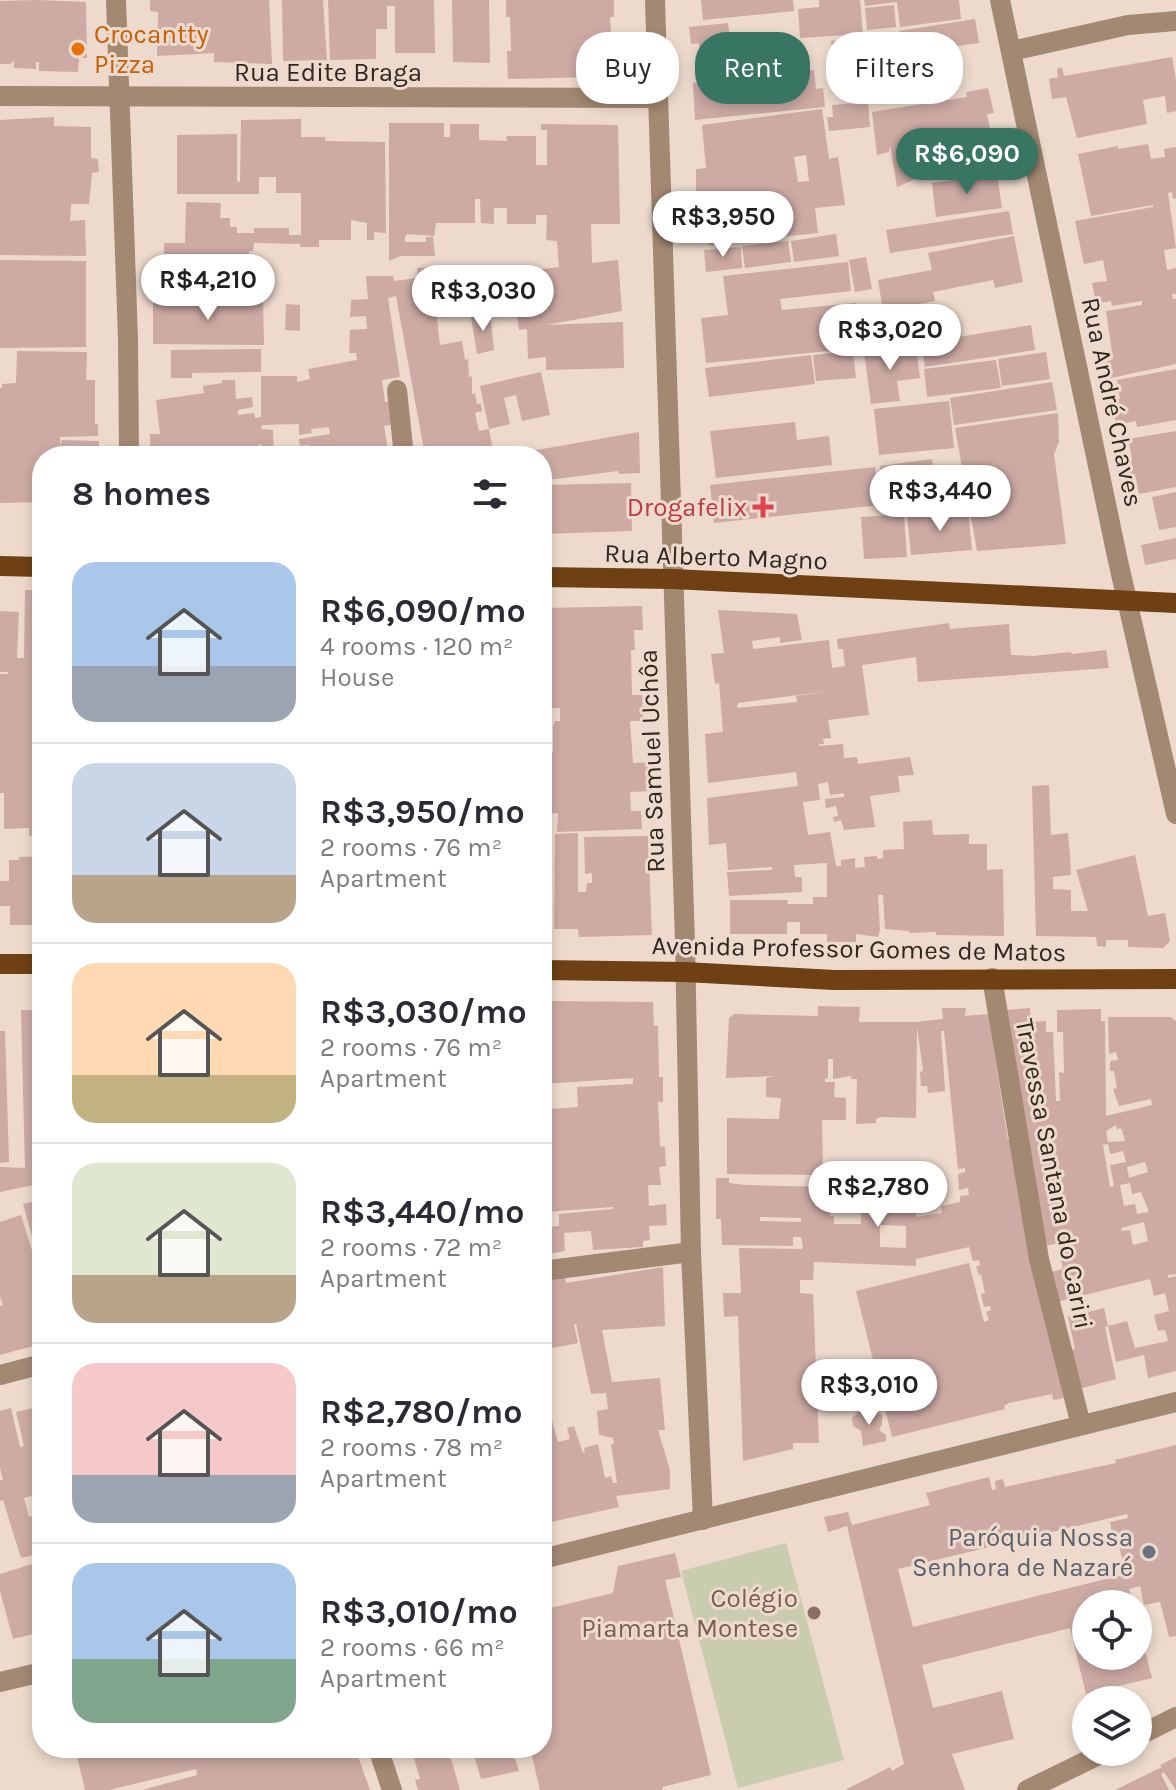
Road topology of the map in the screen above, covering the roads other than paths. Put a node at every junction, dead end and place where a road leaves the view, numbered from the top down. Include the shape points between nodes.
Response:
1 (116, 0) edge
2 (655, 0) edge
3 (1000, 0) edge
4 (1176, 21) edge
5 (655, 32) edge
6 (1012, 51) junction
7 (0, 96) edge
8 (118, 98) junction
9 (576, 98) edge
10 (656, 104) edge
11 (397, 390) dead end
12 (129, 446) edge
13 (403, 446) edge
14 (0, 566) edge
15 (32, 567) edge
16 (552, 577) edge
17 (672, 579) junction
18 (1128, 601) junction
19 (1176, 603) edge
20 (1176, 814) edge
21 (0, 964) edge
22 (32, 964) edge
23 (552, 970) edge
24 (685, 972) junction
25 (992, 978) junction
26 (1176, 979) edge
27 (691, 1252) junction
28 (552, 1270) edge
29 (32, 1367) edge
30 (0, 1375) edge
31 (1176, 1402) edge
32 (1081, 1425) junction
33 (703, 1520) junction
34 (552, 1557) edge
35 (32, 1674) edge
36 (0, 1682) edge
37 (1176, 1717) edge
38 (1152, 1729) edge
39 (381, 1758) edge
40 (1076, 1766) edge
41 (392, 1790) edge
42 (1027, 1790) edge

1 - 8 street
2 - 5 street, Rua Samuel Uchôa
3 - 6 street, Rua André Chaves
4 - 6 street via 1128,25
6 - 18 street, Rua André Chaves
7 - 8 street, Rua Edite Braga
8 - 9 street, Rua Edite Braga
8 - 12 street
10 - 17 street, Rua Samuel Uchôa
11 - 13 street
14 - 15 main road
16 - 17 main road, Rua Alberto Magno
17 - 18 main road, Rua Alberto Magno
17 - 24 street, Rua Samuel Uchôa
18 - 19 main road, Rua Alberto Magno
18 - 20 street, Rua André Chaves
21 - 22 main road
23 - 24 main road, Avenida Professor Gomes de Matos
24 - 25 main road, Avenida Professor Gomes de Matos via 834,980
24 - 27 street, Rua Samuel Uchôa
25 - 26 main road, Avenida Professor Gomes de Matos
25 - 32 street, Travessa Santana do Cariri via 1039,1259
27 - 28 street
27 - 33 street, Rua Samuel Uchôa
29 - 30 street
31 - 32 street
32 - 33 street
33 - 34 street
35 - 36 street
37 - 38 street
39 - 41 street
40 - 42 street

